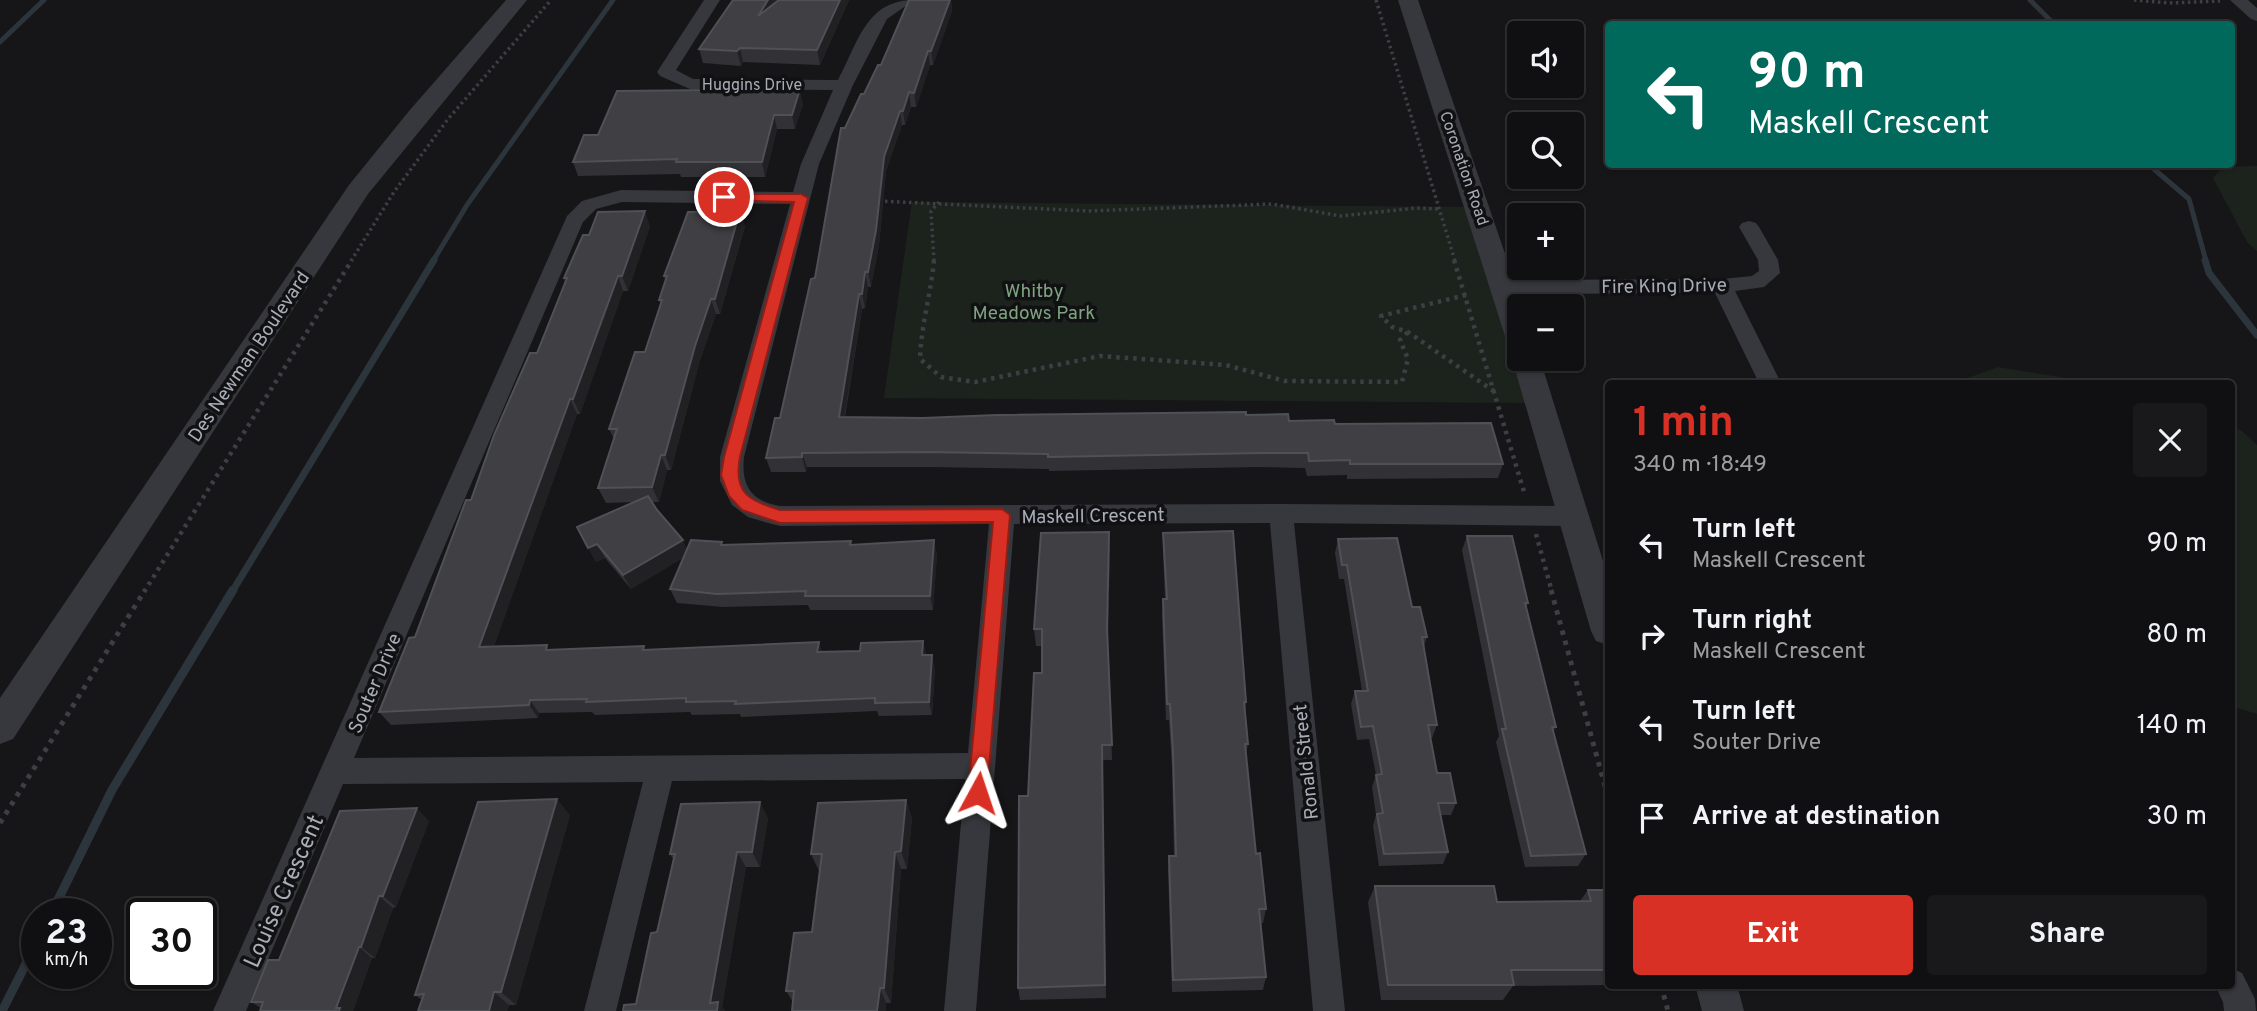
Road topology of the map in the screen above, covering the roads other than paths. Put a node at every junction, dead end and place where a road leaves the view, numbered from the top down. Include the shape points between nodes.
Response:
1 (517, 0) edge
2 (712, 0) edge
3 (906, 0) edge
4 (1408, 0) edge
5 (2238, 0) edge
6 (2257, 16) edge
7 (844, 85) junction
8 (801, 198) junction
9 (1749, 227) dead end
10 (1504, 286) junction
11 (1722, 286) junction
12 (1507, 296) edge
13 (1530, 371) edge
14 (1769, 380) edge
15 (1281, 513) junction
16 (1002, 515) junction
17 (1573, 516) junction
18 (1605, 621) edge
19 (0, 728) edge
20 (980, 766) junction
21 (661, 769) junction
22 (336, 771) junction
23 (1717, 989) edge
24 (2234, 989) edge
25 (229, 1011) edge
26 (600, 1011) edge
27 (960, 1011) edge
28 (1329, 1011) edge
29 (1723, 1011) edge
30 (2241, 1011) edge

1 - 19 street, Des Newman Boulevard via 358,190
2 - 7 street, Huggins Drive via 666,72 690,84
3 - 7 street, Maskell Crescent via 880,16
4 - 10 street, Coronation Road
5 - 6 street
7 - 8 street, Maskell Crescent via 810,164
8 - 16 street, Maskell Crescent via 732,457 729,475 734,492 748,506 780,516
8 - 22 street, Souter Drive via 621,196 601,200 580,212
9 - 11 street, Fire King Drive via 1768,260 1770,274 1757,282
10 - 11 street, Fire King Drive
10 - 12 street, Coronation Road
11 - 14 street
13 - 17 street
15 - 16 street, Maskell Crescent
15 - 17 street, Maskell Crescent
15 - 28 street, Ronald Street
16 - 20 street
17 - 18 street
20 - 21 street
20 - 27 street
21 - 22 street
21 - 26 street
22 - 25 street, Louise Crescent
23 - 29 street
24 - 30 street

